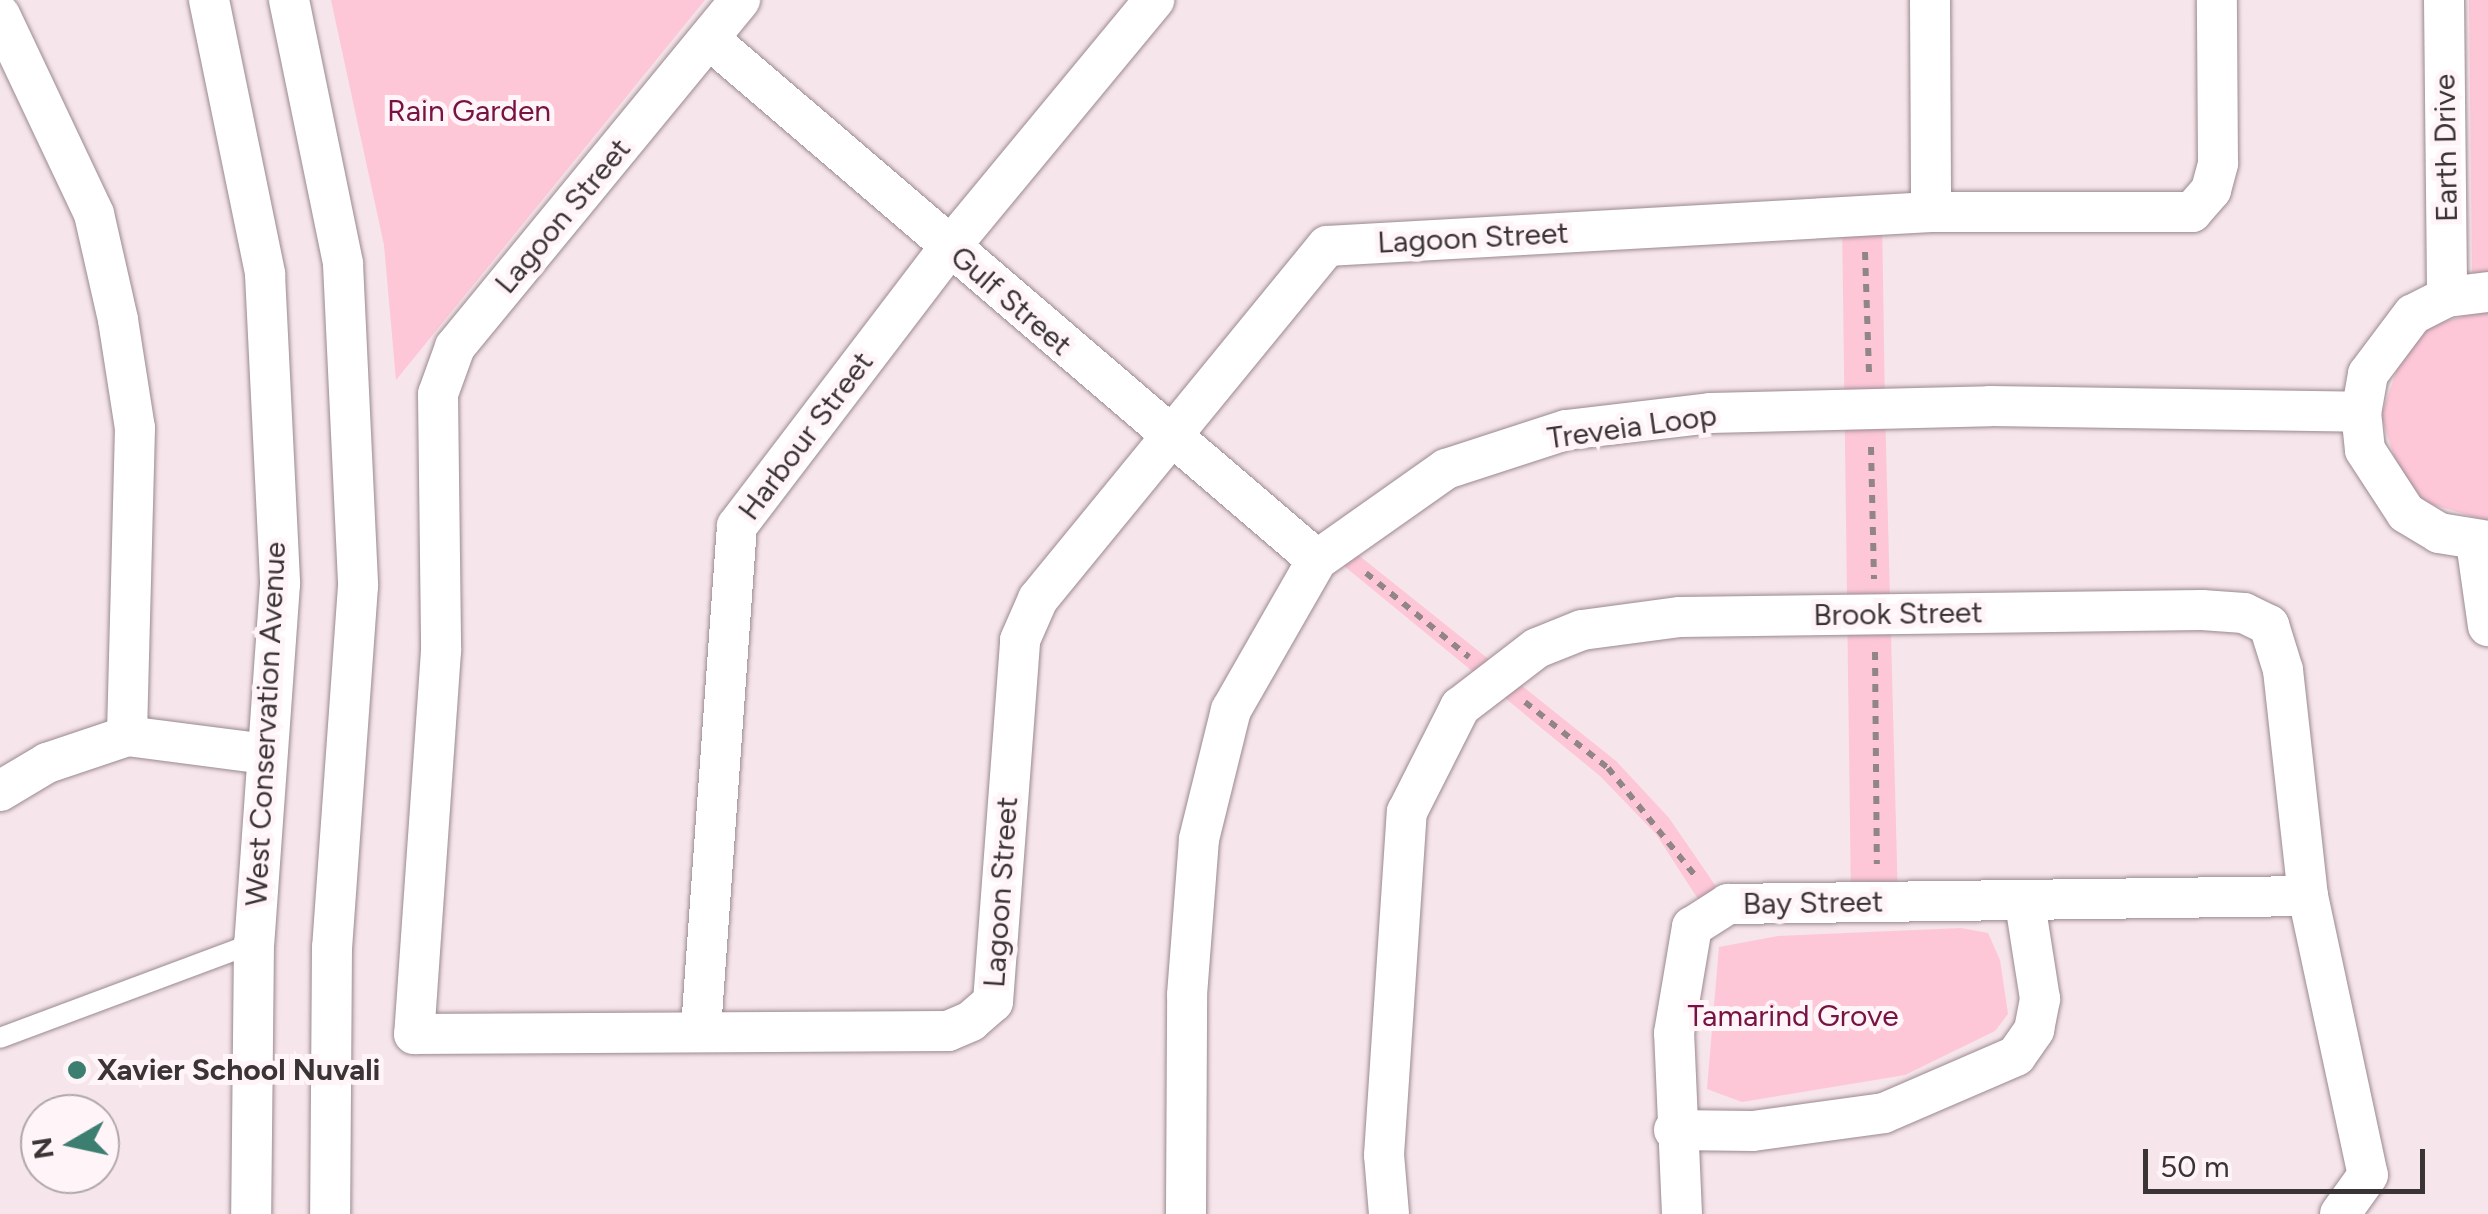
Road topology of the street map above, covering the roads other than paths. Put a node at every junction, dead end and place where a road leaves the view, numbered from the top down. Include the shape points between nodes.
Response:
1 (209, 0) edge
2 (289, 0) edge
3 (740, 0) edge
4 (1154, 0) edge
5 (1930, 0) edge
6 (2217, 0) edge
7 (2444, 0) edge
8 (0, 15) edge
9 (709, 39) junction
10 (1932, 212) junction
11 (949, 248) junction
12 (2488, 292) edge
13 (2447, 297) junction
14 (2361, 412) junction
15 (1172, 439) junction
16 (2482, 541) edge
17 (1326, 553) junction
18 (2488, 626) edge
19 (126, 736) junction
20 (266, 754) junction
21 (0, 790) edge
22 (2308, 896) junction
23 (2025, 903) junction
24 (254, 943) junction
25 (701, 1029) junction
26 (0, 1038) edge
27 (1674, 1130) junction
28 (251, 1214) edge
29 (330, 1214) edge
30 (1186, 1214) edge
31 (1389, 1214) edge
32 (1682, 1214) edge
33 (2340, 1214) edge

1 - 20 street, West Conservation Avenue via 265,274 280,584
2 - 29 street via 343,264 358,586 332,947
3 - 9 street, Lagoon Street
4 - 11 street, Harbour Street
5 - 10 street
6 - 10 street, Lagoon Street via 2218,163 2211,190 2192,212
7 - 13 street, Earth Drive
8 - 19 street via 94,214 118,320 135,428
9 - 11 street, Gulf Street
9 - 25 street, Lagoon Street via 455,347 438,394 442,651 414,1034
10 - 15 street, Lagoon Street via 1327,246
11 - 15 street, Gulf Street
11 - 25 street, Harbour Street via 737,526
12 - 13 street
13 - 14 street via 2386,340 2368,374
14 - 16 street via 2381,484 2406,513
14 - 17 street, Treveia Loop via 1870,409 1710,413 1566,430 1446,469
15 - 17 street, Gulf Street
15 - 25 street, Lagoon Street via 1038,599 1020,640 993,1002 948,1030
16 - 18 street
17 - 30 street, Treveia Loop via 1231,710 1199,839 1187,995
19 - 20 street
19 - 21 street via 47,763
20 - 24 street, West Conservation Avenue
22 - 23 street, Bay Street
22 - 31 street, Brook Street via 2283,670 2269,625 2244,613 1680,617 1582,630 1536,648 1460,707 1407,812 1384,1155
22 - 33 street, Brook Street via 2368,1176
23 - 27 street via 2040,999 2034,1030 2016,1056 1884,1113 1753,1132
23 - 27 street, Bay Street via 1878,900 1717,911 1692,927 1674,1033
24 - 26 lane
24 - 28 street, West Conservation Avenue
27 - 32 street, Bay Street

